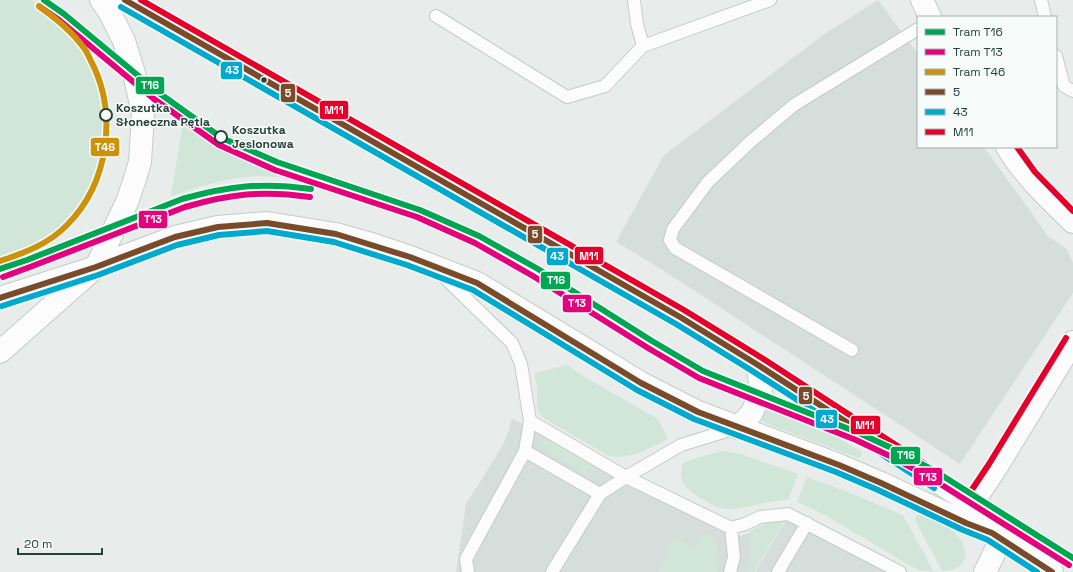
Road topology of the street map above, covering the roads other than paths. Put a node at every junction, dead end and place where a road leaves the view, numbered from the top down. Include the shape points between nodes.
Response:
1 (101, 0) edge
2 (125, 0) edge
3 (634, 0) edge
4 (770, 0) edge
5 (922, 0) edge
6 (1041, 0) edge
7 (436, 16) dead end
8 (930, 16) edge
9 (1045, 16) edge
10 (917, 30) edge
11 (643, 46) junction
12 (1057, 60) edge
13 (1073, 91) edge
14 (1008, 148) edge
15 (1073, 222) edge
16 (433, 266) junction
17 (96, 267) junction
18 (0, 298) edge
19 (1073, 342) edge
20 (852, 350) dead end
21 (0, 352) edge
22 (758, 365) junction
23 (530, 421) junction
24 (737, 428) junction
25 (525, 451) junction
26 (626, 477) junction
27 (881, 483) junction
28 (600, 494) junction
29 (972, 504) junction
30 (807, 523) junction
31 (731, 528) junction
32 (997, 536) junction
33 (468, 572) edge
34 (552, 572) edge
35 (730, 572) edge
36 (778, 572) edge
37 (900, 572) edge
38 (985, 572) edge
39 (1052, 572) edge

1 - 17 main road via 124,42 143,114 140,162 134,182
2 - 22 main road via 673,313
3 - 11 lane
4 - 11 lane
5 - 8 main road
6 - 9 lane
7 - 11 lane via 567,97 605,86
10 - 20 lane via 794,105 750,142 708,182 673,229 670,240 675,248
12 - 13 lane via 1064,86
14 - 15 main road via 1016,163
16 - 17 main road via 336,234 267,223 218,227 175,237
16 - 23 lane via 512,343 521,364
16 - 24 main road via 476,283 641,383 698,412
17 - 18 main road
17 - 21 main road
19 - 29 main road
22 - 24 main road via 761,394 752,414
22 - 29 main road
23 - 25 lane
23 - 26 lane
24 - 26 lane via 681,445
24 - 27 main road
25 - 28 lane
25 - 33 lane via 466,559
26 - 28 lane
26 - 31 lane
27 - 29 main road
27 - 32 main road
28 - 34 lane
29 - 32 main road
30 - 31 lane via 788,514 760,517
30 - 36 lane
30 - 37 lane
31 - 35 lane via 734,557
32 - 38 main road
32 - 39 main road

